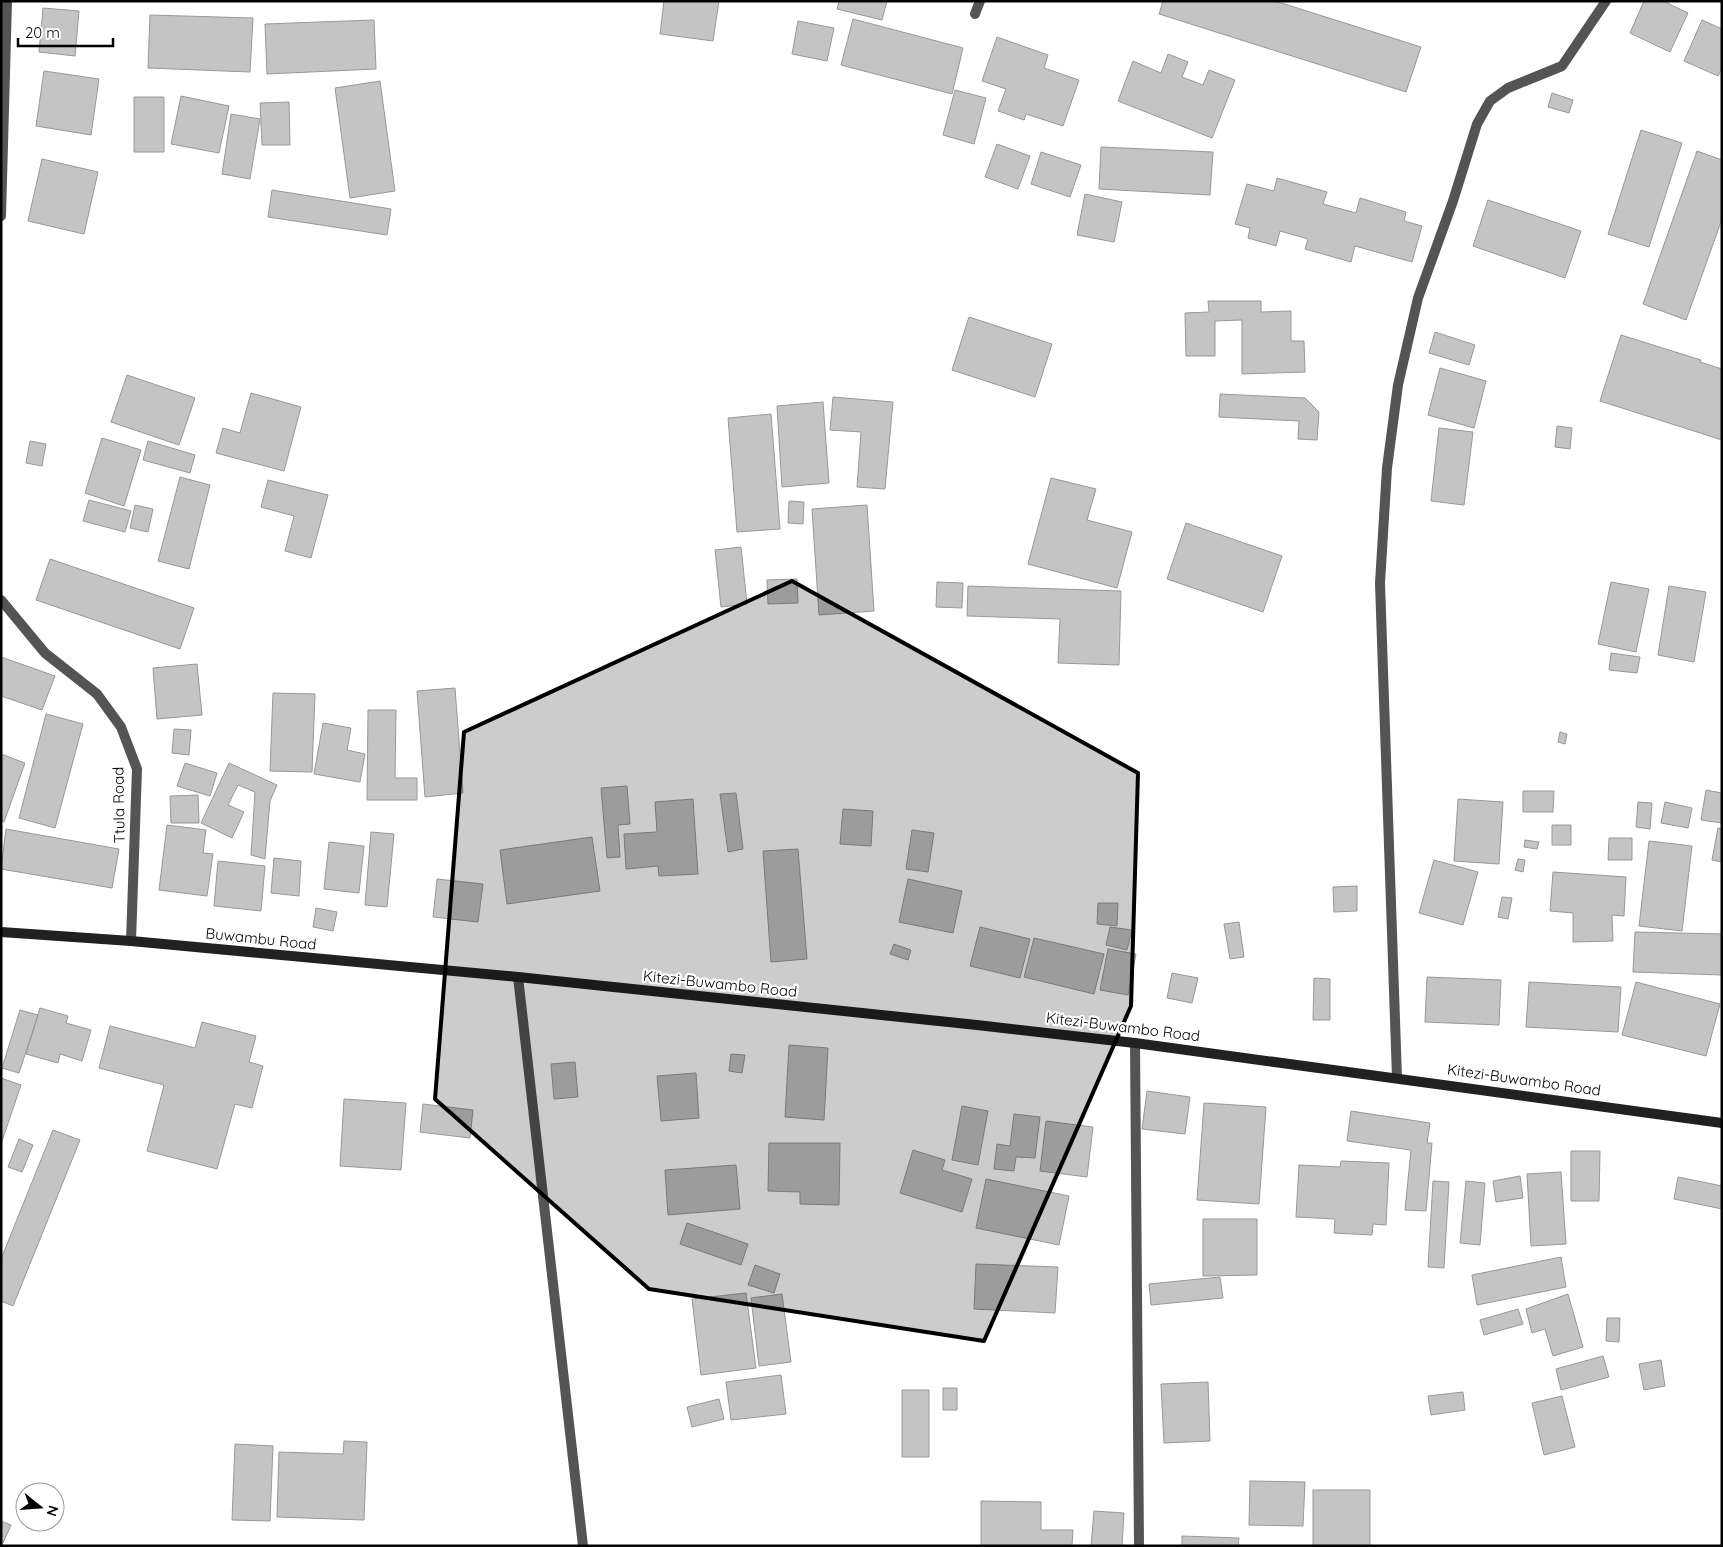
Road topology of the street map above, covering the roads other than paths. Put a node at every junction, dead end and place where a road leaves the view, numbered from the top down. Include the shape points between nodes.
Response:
1 (7, 1) edge
2 (980, 1) edge
3 (1606, 1) edge
4 (975, 14) dead end
5 (4, 27) edge
6 (1, 216) edge
7 (1, 600) edge
8 (1, 932) edge
9 (131, 941) junction
10 (518, 977) junction
11 (1135, 1043) junction
12 (1397, 1078) junction
13 (1722, 1122) edge
14 (583, 1546) edge
15 (1139, 1546) edge

1 - 5 street
2 - 4 street
3 - 12 street via 1562,66 1508,88 1490,101 1477,124 1418,298 1398,384 1387,468 1380,582
5 - 6 street
7 - 9 street, Ttula Road via 44,653 97,694 121,727 136,769
8 - 9 street, Buwambu Road
9 - 10 street, Buwambu Road
10 - 11 street, Kitezi-Buwambo Road
10 - 14 street
11 - 12 street, Kitezi-Buwambo Road
11 - 15 street
12 - 13 street, Kitezi-Buwambo Road

